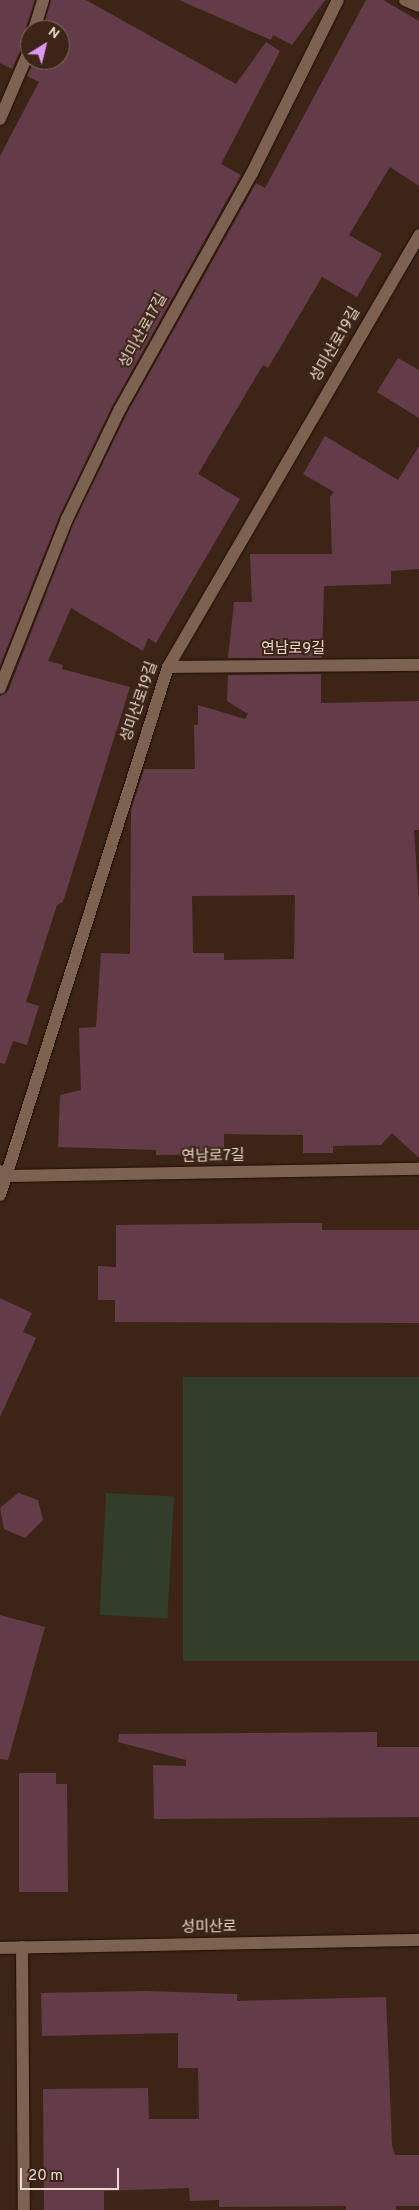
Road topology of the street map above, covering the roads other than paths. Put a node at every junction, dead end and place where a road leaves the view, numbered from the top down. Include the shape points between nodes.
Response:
1 (43, 0) edge
2 (338, 0) edge
3 (405, 0) edge
4 (419, 6) edge
5 (37, 20) edge
6 (21, 70) edge
7 (0, 119) edge
8 (419, 236) edge
9 (419, 665) edge
10 (168, 667) junction
11 (0, 688) edge
12 (419, 1169) edge
13 (4, 1174) edge
14 (0, 1195) edge
15 (419, 1940) edge
16 (22, 1947) junction
17 (0, 1948) edge
18 (24, 2210) edge

1 - 5 street
2 - 11 street, 성미산로17길 via 252,173 120,409 67,519
3 - 4 street
6 - 7 street
8 - 10 street, 성미산로19길
9 - 10 street, 연남로9길
10 - 13 street, 성미산로19길
12 - 13 street, 연남로7길
13 - 14 street, 성미산로19길
15 - 16 street, 성미산로
16 - 17 street, 성미산로
16 - 18 street

